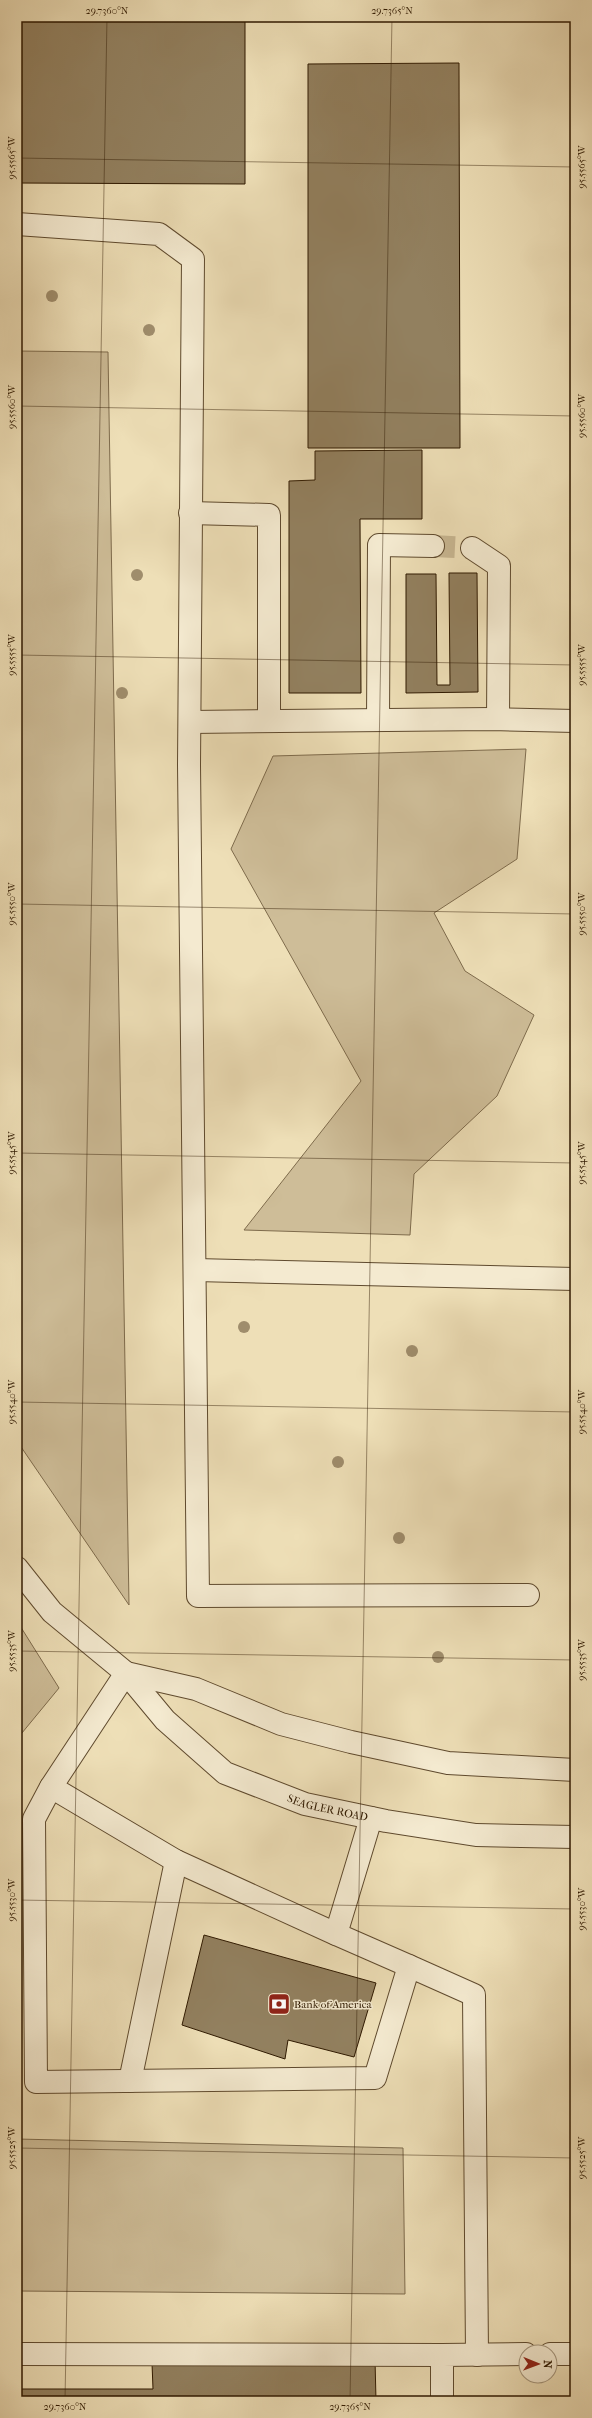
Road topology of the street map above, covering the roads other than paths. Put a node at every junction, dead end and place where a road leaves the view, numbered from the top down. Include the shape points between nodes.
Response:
1 (17, 224) edge
2 (190, 513) junction
3 (433, 546) tunnel mouth
4 (472, 548) tunnel mouth
5 (378, 720) junction
6 (498, 720) junction
7 (190, 722) junction
8 (270, 722) junction
9 (575, 722) edge
10 (196, 1270) junction
11 (575, 1279) edge
12 (17, 1568) edge
13 (528, 1595) dead end
14 (126, 1672) junction
15 (575, 1770) edge
16 (51, 1787) junction
17 (371, 1818) junction
18 (575, 1837) edge
19 (176, 1861) junction
20 (336, 1934) junction
21 (409, 1966) junction
22 (130, 2081) junction
23 (17, 2354) edge
24 (476, 2354) junction
25 (518, 2354) edge
26 (558, 2354) edge
27 (575, 2354) edge
28 (442, 2355) junction
29 (442, 2401) edge

1 - 2 street via 159,234 193,259
2 - 7 street
2 - 8 street via 269,515
3 - 5 street via 379,545
4 - 6 street via 499,566
5 - 6 street
5 - 8 street
6 - 9 street
7 - 8 street
7 - 10 street
10 - 11 street
10 - 13 street via 198,1596
12 - 14 street, SEAGLER ROAD via 52,1612
14 - 15 street, SEAGLER ROAD via 196,1689 281,1724 448,1763
14 - 16 street
14 - 17 street, SEAGLER ROAD via 165,1720 225,1773 305,1804
16 - 19 street
16 - 22 street via 34,1819 36,2082
17 - 18 street, SEAGLER ROAD via 476,1835
17 - 20 street
19 - 20 street
19 - 22 street
20 - 21 street
21 - 22 street via 375,2078
21 - 24 street via 474,1995
23 - 28 street
24 - 25 street
24 - 28 street
26 - 27 street
28 - 29 street

